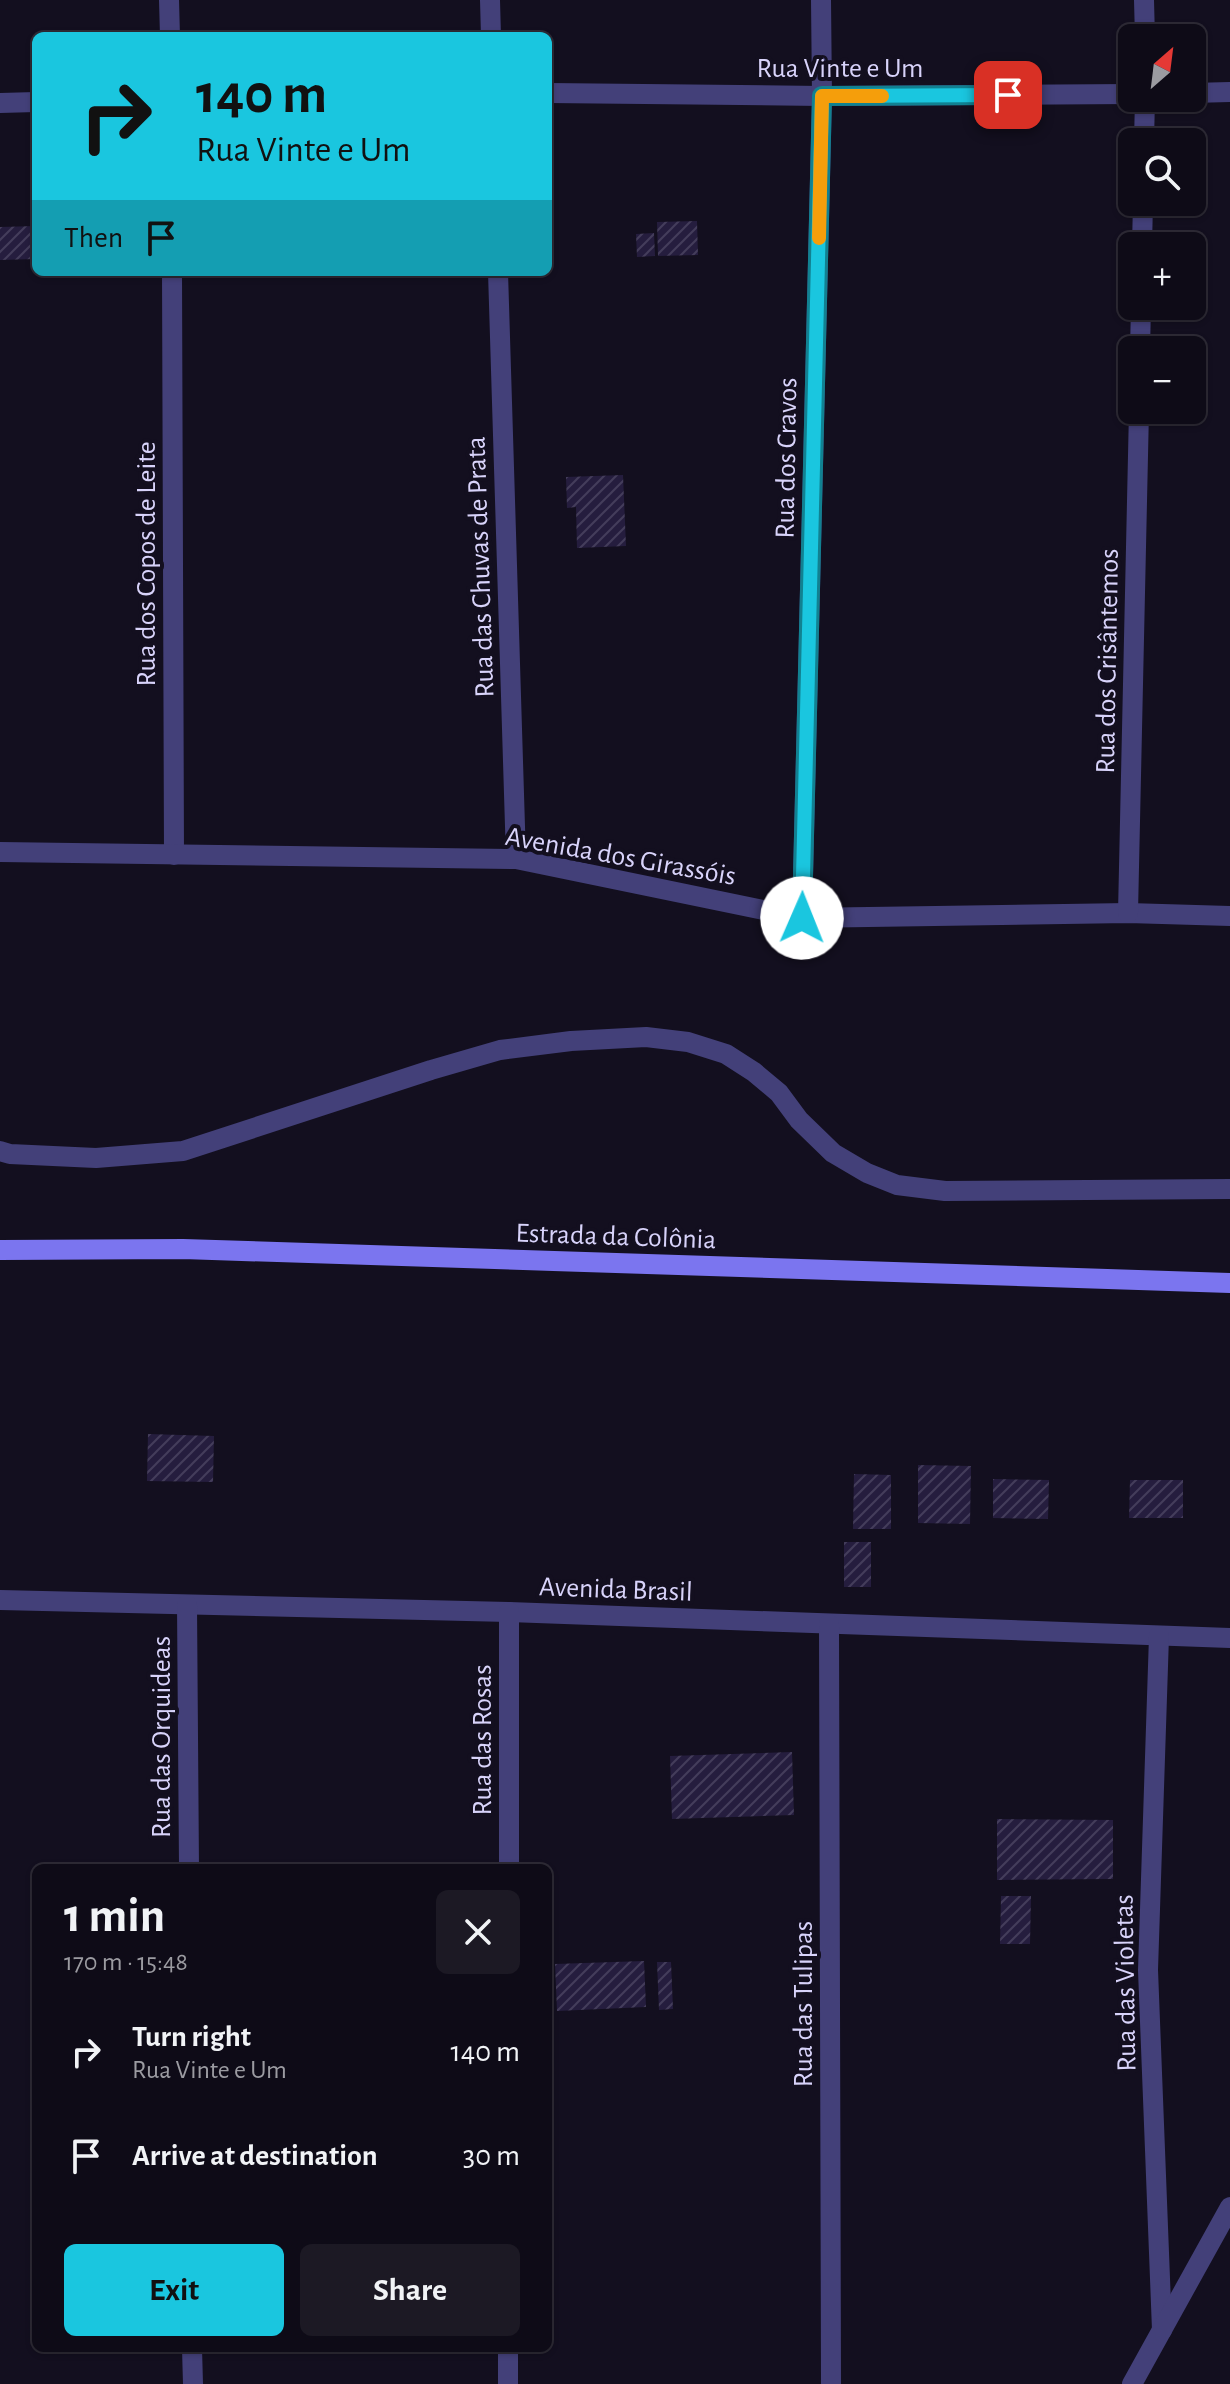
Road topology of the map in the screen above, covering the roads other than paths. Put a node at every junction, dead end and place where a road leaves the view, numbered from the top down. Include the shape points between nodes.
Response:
1 (169, 0) edge
2 (490, 0) edge
3 (821, 0) edge
4 (1144, 0) edge
5 (1145, 24) edge
6 (170, 32) edge
7 (491, 32) edge
8 (1230, 92) edge
9 (552, 93) edge
10 (1206, 93) edge
11 (1118, 94) edge
12 (822, 96) junction
13 (32, 102) edge
14 (0, 103) edge
15 (172, 276) edge
16 (498, 276) edge
17 (1139, 424) edge
18 (0, 852) edge
19 (174, 855) junction
20 (516, 859) junction
21 (1128, 913) junction
22 (1230, 916) edge
23 (802, 918) junction
24 (0, 1151) edge
25 (1230, 1189) edge
26 (0, 1250) edge
27 (1230, 1283) edge
28 (0, 1600) edge
29 (187, 1605) junction
30 (509, 1612) junction
31 (829, 1624) junction
32 (1159, 1636) junction
33 (1230, 1638) edge
34 (189, 1864) edge
35 (509, 1864) edge
36 (1230, 2207) edge
37 (1162, 2330) junction
38 (192, 2352) edge
39 (508, 2352) edge
40 (193, 2384) edge
41 (508, 2384) edge
42 (831, 2384) edge
43 (1132, 2384) edge

1 - 6 street
2 - 7 street
3 - 12 street, Rua dos Cravos
4 - 5 street
8 - 10 street
9 - 12 street, Rua Vinte e Um
11 - 12 street, Rua Vinte e Um
12 - 23 street, Rua dos Cravos
13 - 14 street
15 - 19 street, Rua dos Copos de Leite
16 - 20 street, Rua das Chuvas de Prata
17 - 21 street, Rua dos Crisântemos
18 - 19 street, Avenida dos Girassóis
19 - 20 street, Avenida dos Girassóis
20 - 23 street, Avenida dos Girassóis
21 - 22 street, Avenida dos Girassóis
21 - 23 street, Avenida dos Girassóis
24 - 25 street via 96,1158 183,1151 500,1050 646,1037 726,1054 779,1093 833,1153 897,1185 945,1191
26 - 27 main road, Estrada da Colônia via 183,1249
28 - 29 street, Avenida Brasil
29 - 30 street, Avenida Brasil
29 - 34 street, Rua das Orquideas
30 - 31 street, Avenida Brasil
30 - 35 street, Rua das Rosas
31 - 32 street, Avenida Brasil
31 - 42 street, Rua das Tulipas
32 - 33 street, Avenida Brasil
32 - 37 street, Rua das Violetas via 1148,1970
36 - 37 street
37 - 43 street
38 - 40 street
39 - 41 street

